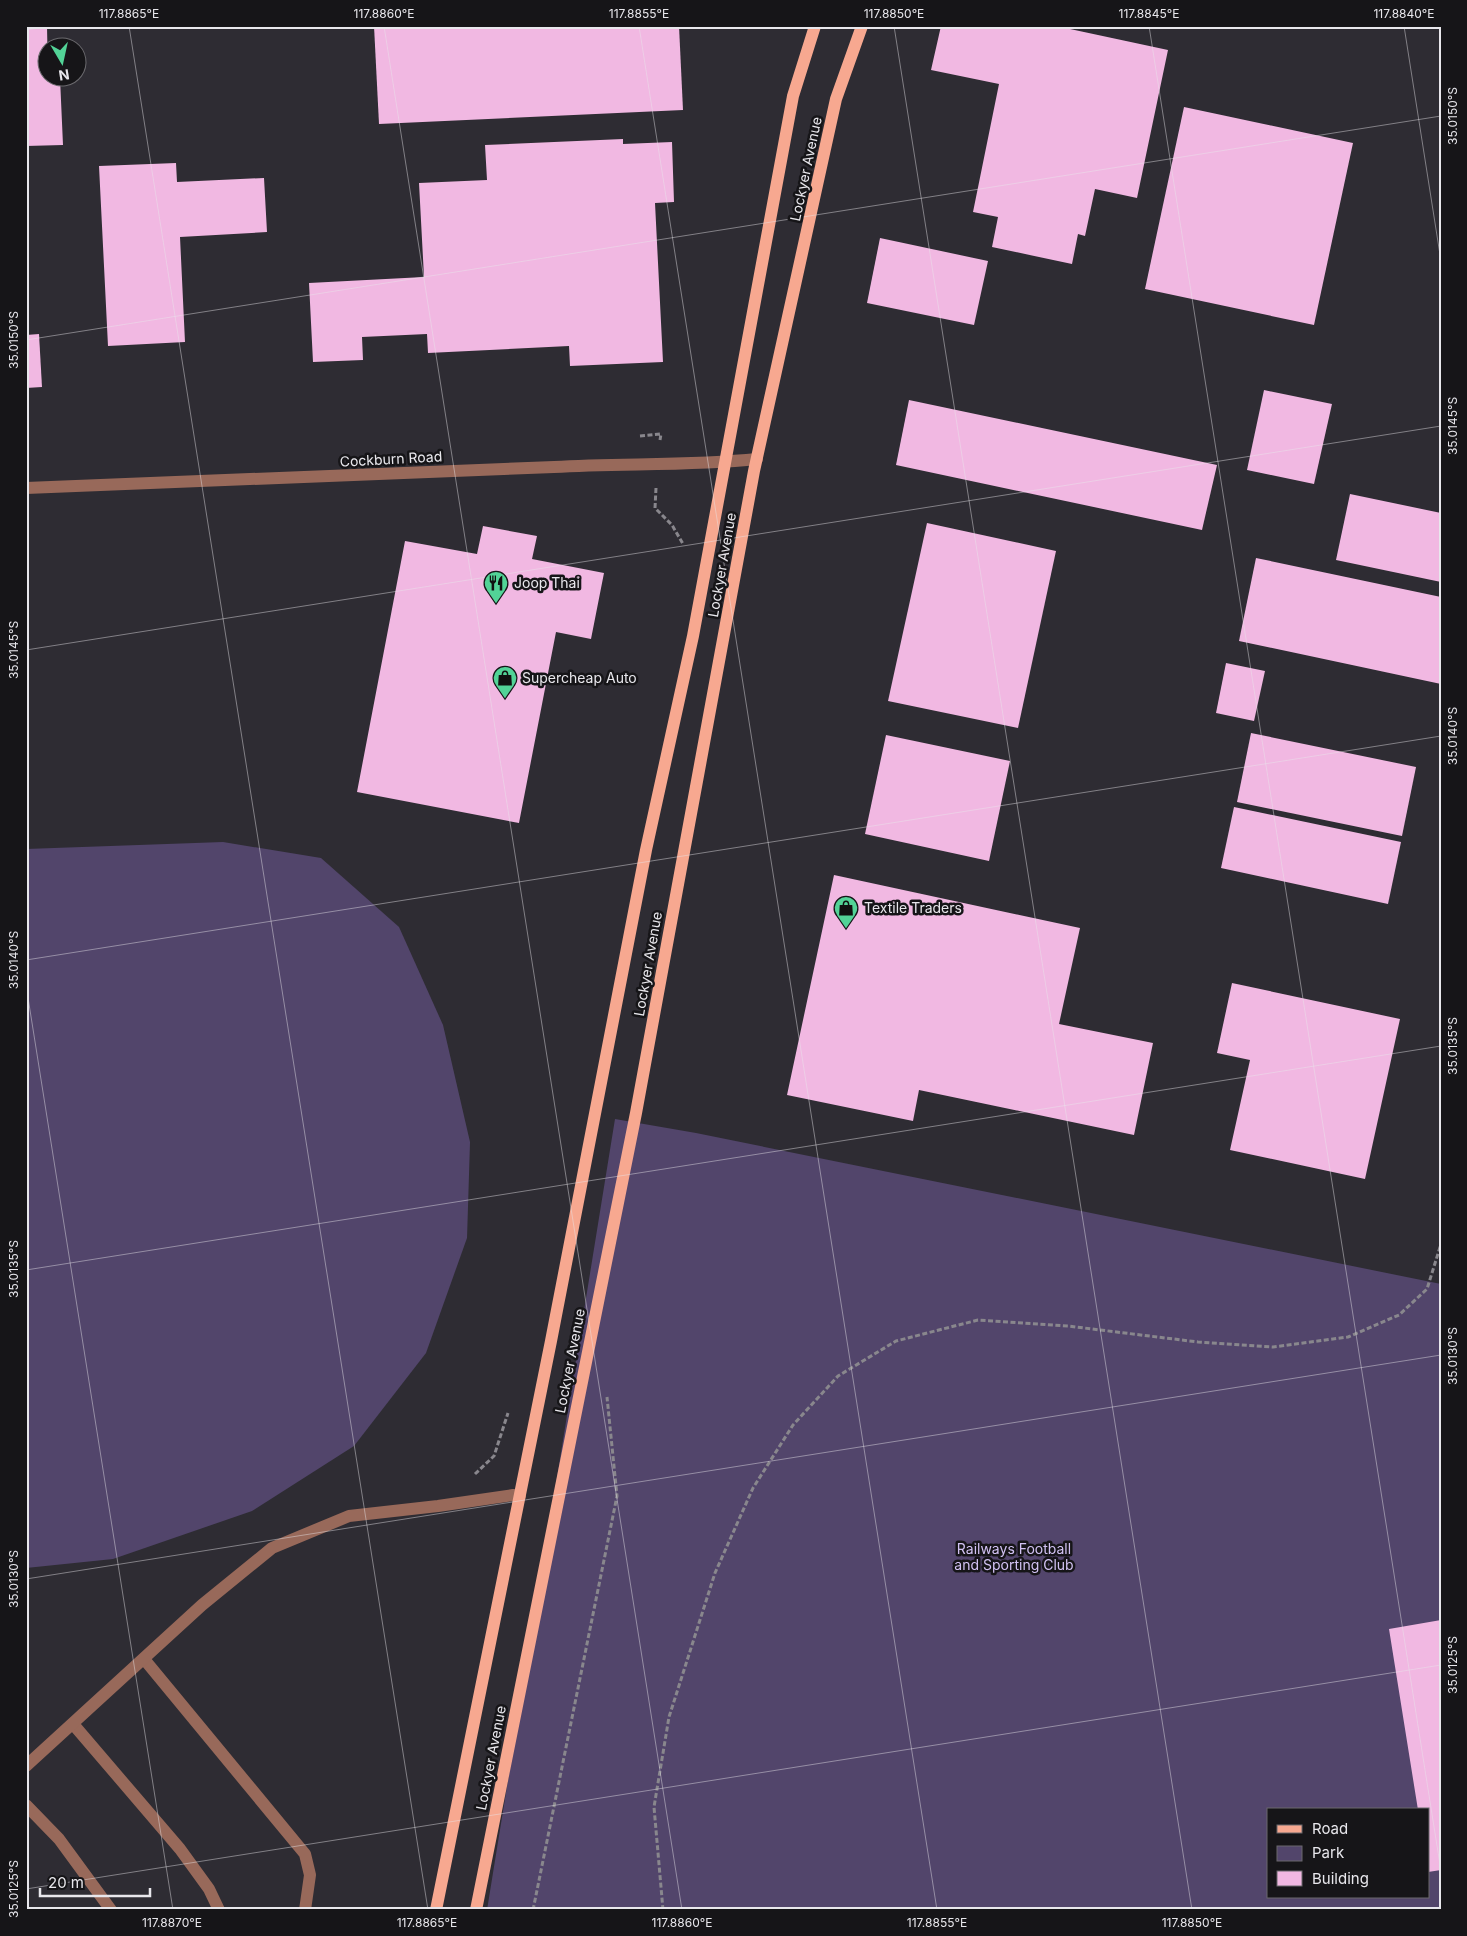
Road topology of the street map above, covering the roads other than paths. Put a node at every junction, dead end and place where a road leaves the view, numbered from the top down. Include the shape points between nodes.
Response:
1 (815, 26) edge
2 (862, 26) edge
3 (757, 459) junction
4 (725, 462) junction
5 (26, 488) edge
6 (520, 1496) junction
7 (144, 1659) junction
8 (73, 1724) junction
9 (26, 1766) edge
10 (26, 1805) edge
11 (110, 1910) edge
12 (219, 1910) edge
13 (305, 1910) edge
14 (436, 1910) edge
15 (476, 1910) edge

1 - 4 main road, Lockyer Avenue via 793,96
2 - 3 main road, Lockyer Avenue via 836,98
3 - 4 street, Cockburn Road
3 - 15 main road, Lockyer Avenue via 636,1113
4 - 5 street, Cockburn Road
4 - 6 main road, Lockyer Avenue
6 - 7 street via 349,1516 272,1548 202,1605
6 - 14 main road, Lockyer Avenue
7 - 8 street
7 - 13 street via 304,1854 310,1875
8 - 9 street
8 - 12 street via 180,1849 209,1889
10 - 11 street via 58,1839

